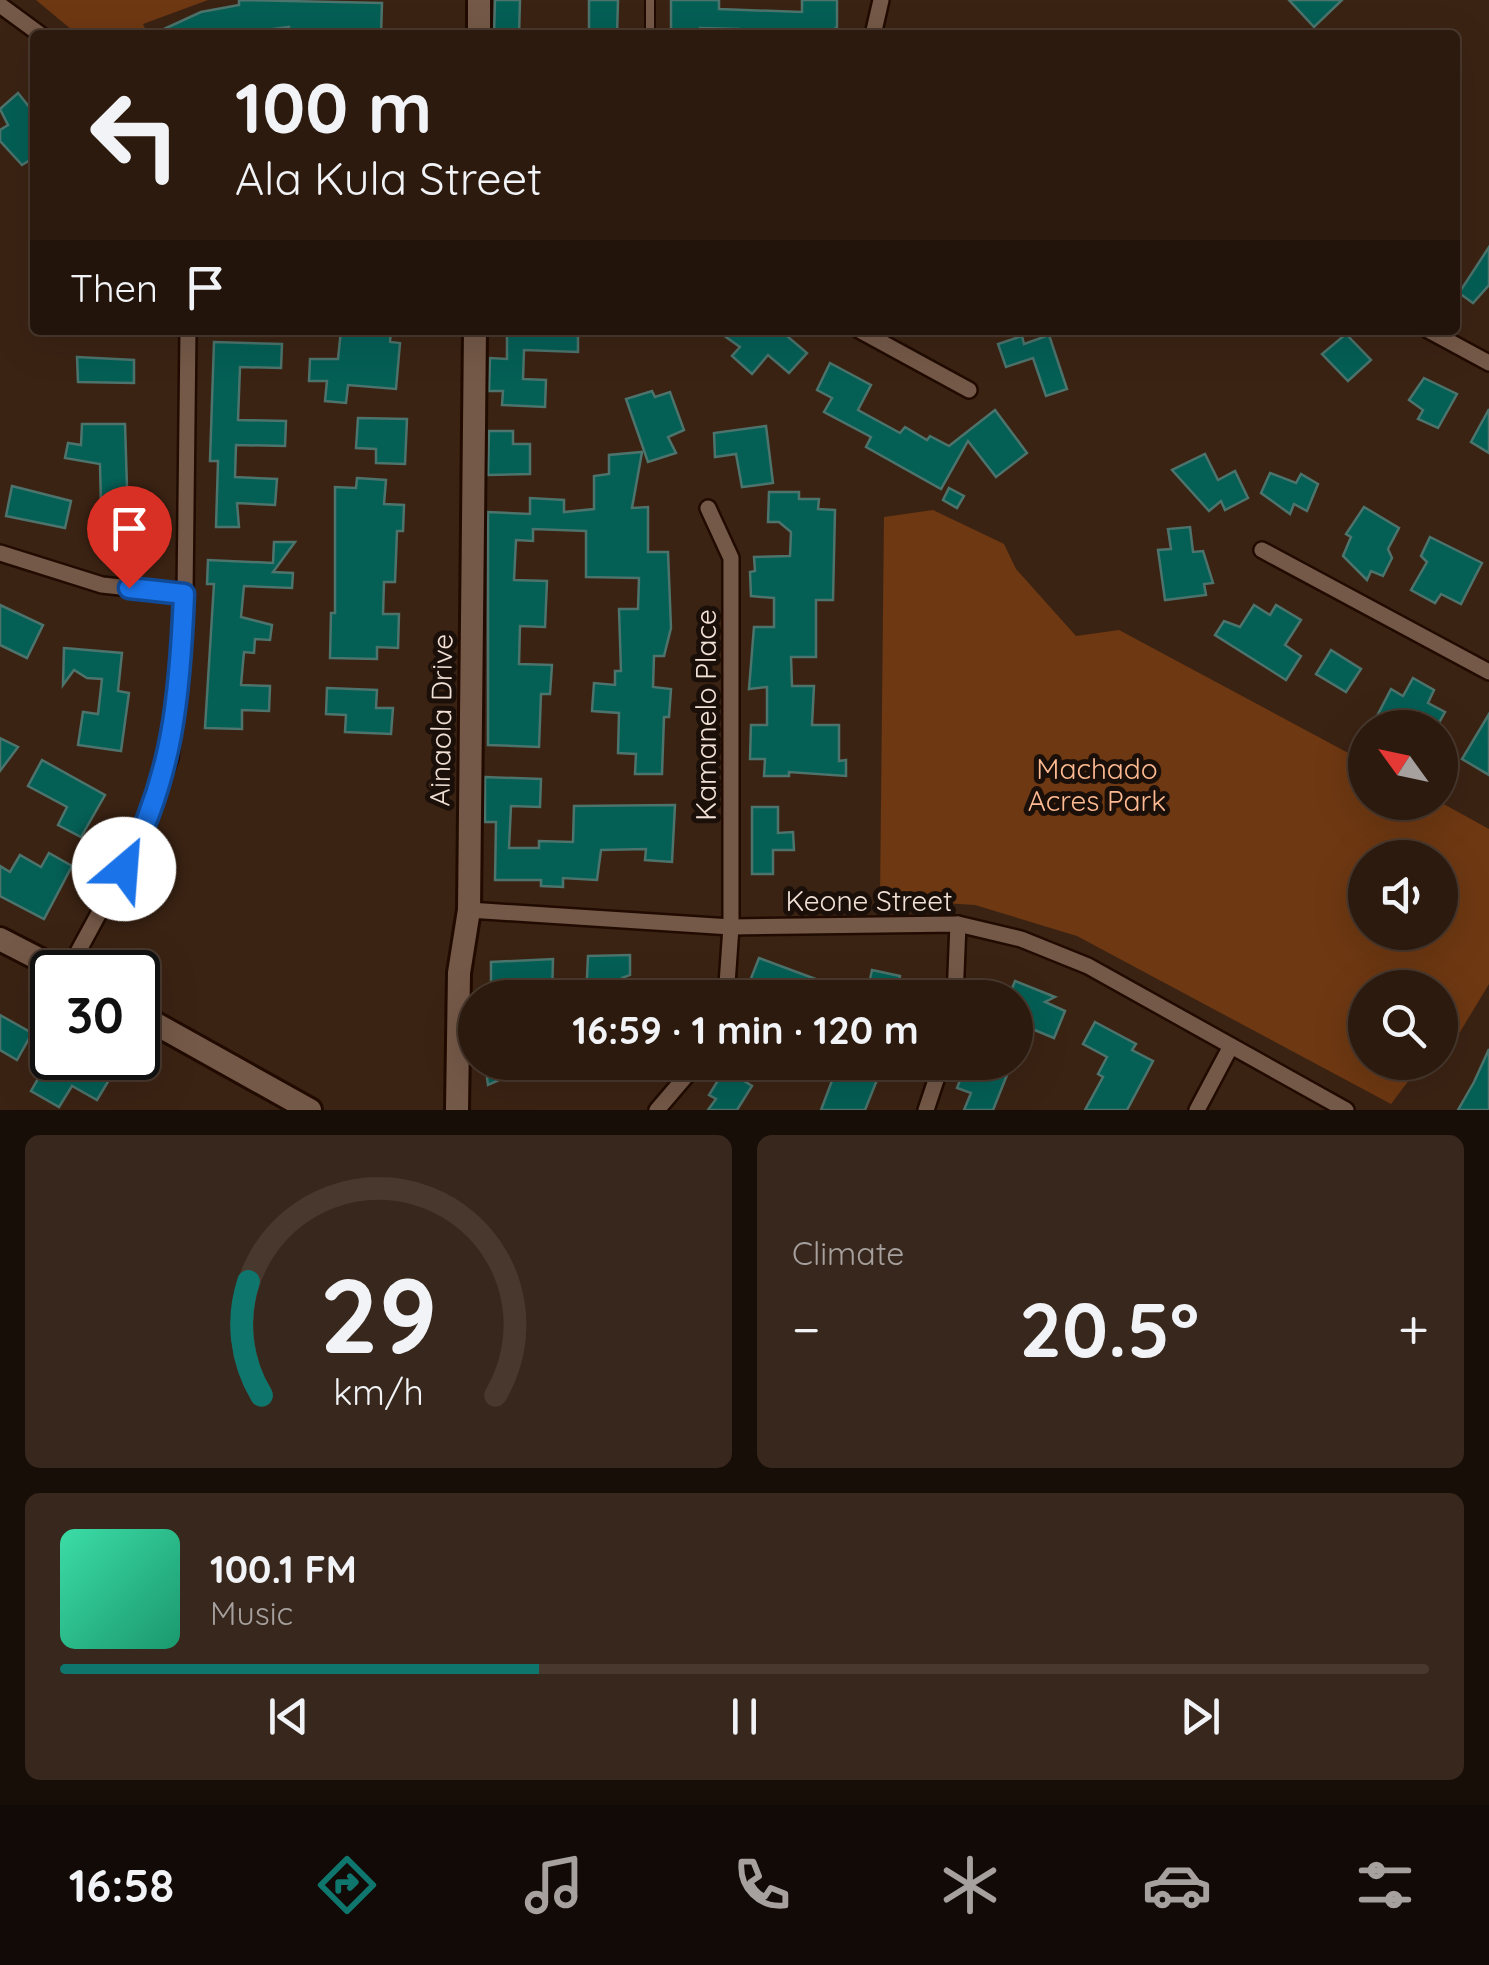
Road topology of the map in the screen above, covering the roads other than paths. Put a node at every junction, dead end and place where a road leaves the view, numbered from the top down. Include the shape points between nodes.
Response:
1 (479, 0) edge
2 (650, 0) edge
3 (881, 0) edge
4 (0, 5) edge
5 (33, 30) edge
6 (478, 30) edge
7 (650, 30) edge
8 (874, 30) edge
9 (188, 335) edge
10 (475, 335) edge
11 (867, 335) edge
12 (1437, 335) edge
13 (1489, 364) edge
14 (969, 390) dead end
15 (708, 508) dead end
16 (1262, 550) dead end
17 (0, 553) edge
18 (184, 594) junction
19 (1489, 672) edge
20 (469, 910) junction
21 (958, 924) junction
22 (731, 928) junction
23 (0, 940) edge
24 (78, 950) edge
25 (30, 955) edge
26 (727, 980) edge
27 (956, 980) edge
28 (160, 1026) edge
29 (1231, 1046) junction
30 (683, 1080) edge
31 (936, 1080) edge
32 (310, 1110) edge
33 (457, 1110) edge
34 (657, 1110) edge
35 (926, 1110) edge
36 (1197, 1110) edge
37 (1346, 1110) edge

1 - 6 street
2 - 7 lane
3 - 8 street
4 - 5 street
9 - 18 street
10 - 20 street, Ainaola Drive
11 - 14 street
12 - 13 street
15 - 22 street, Kamanelo Place via 731,558
16 - 19 street
17 - 18 street via 102,585
18 - 24 street via 170,758 142,834
20 - 22 street, Keone Street
20 - 33 street, Ainaola Drive via 459,973
21 - 22 street, Keone Street
21 - 27 street
21 - 29 street, Keone Street via 1021,939 1088,966
22 - 26 street, Kamanelo Place
23 - 25 street
28 - 32 street
29 - 36 street
29 - 37 street, Keone Street
30 - 34 street
31 - 35 street

